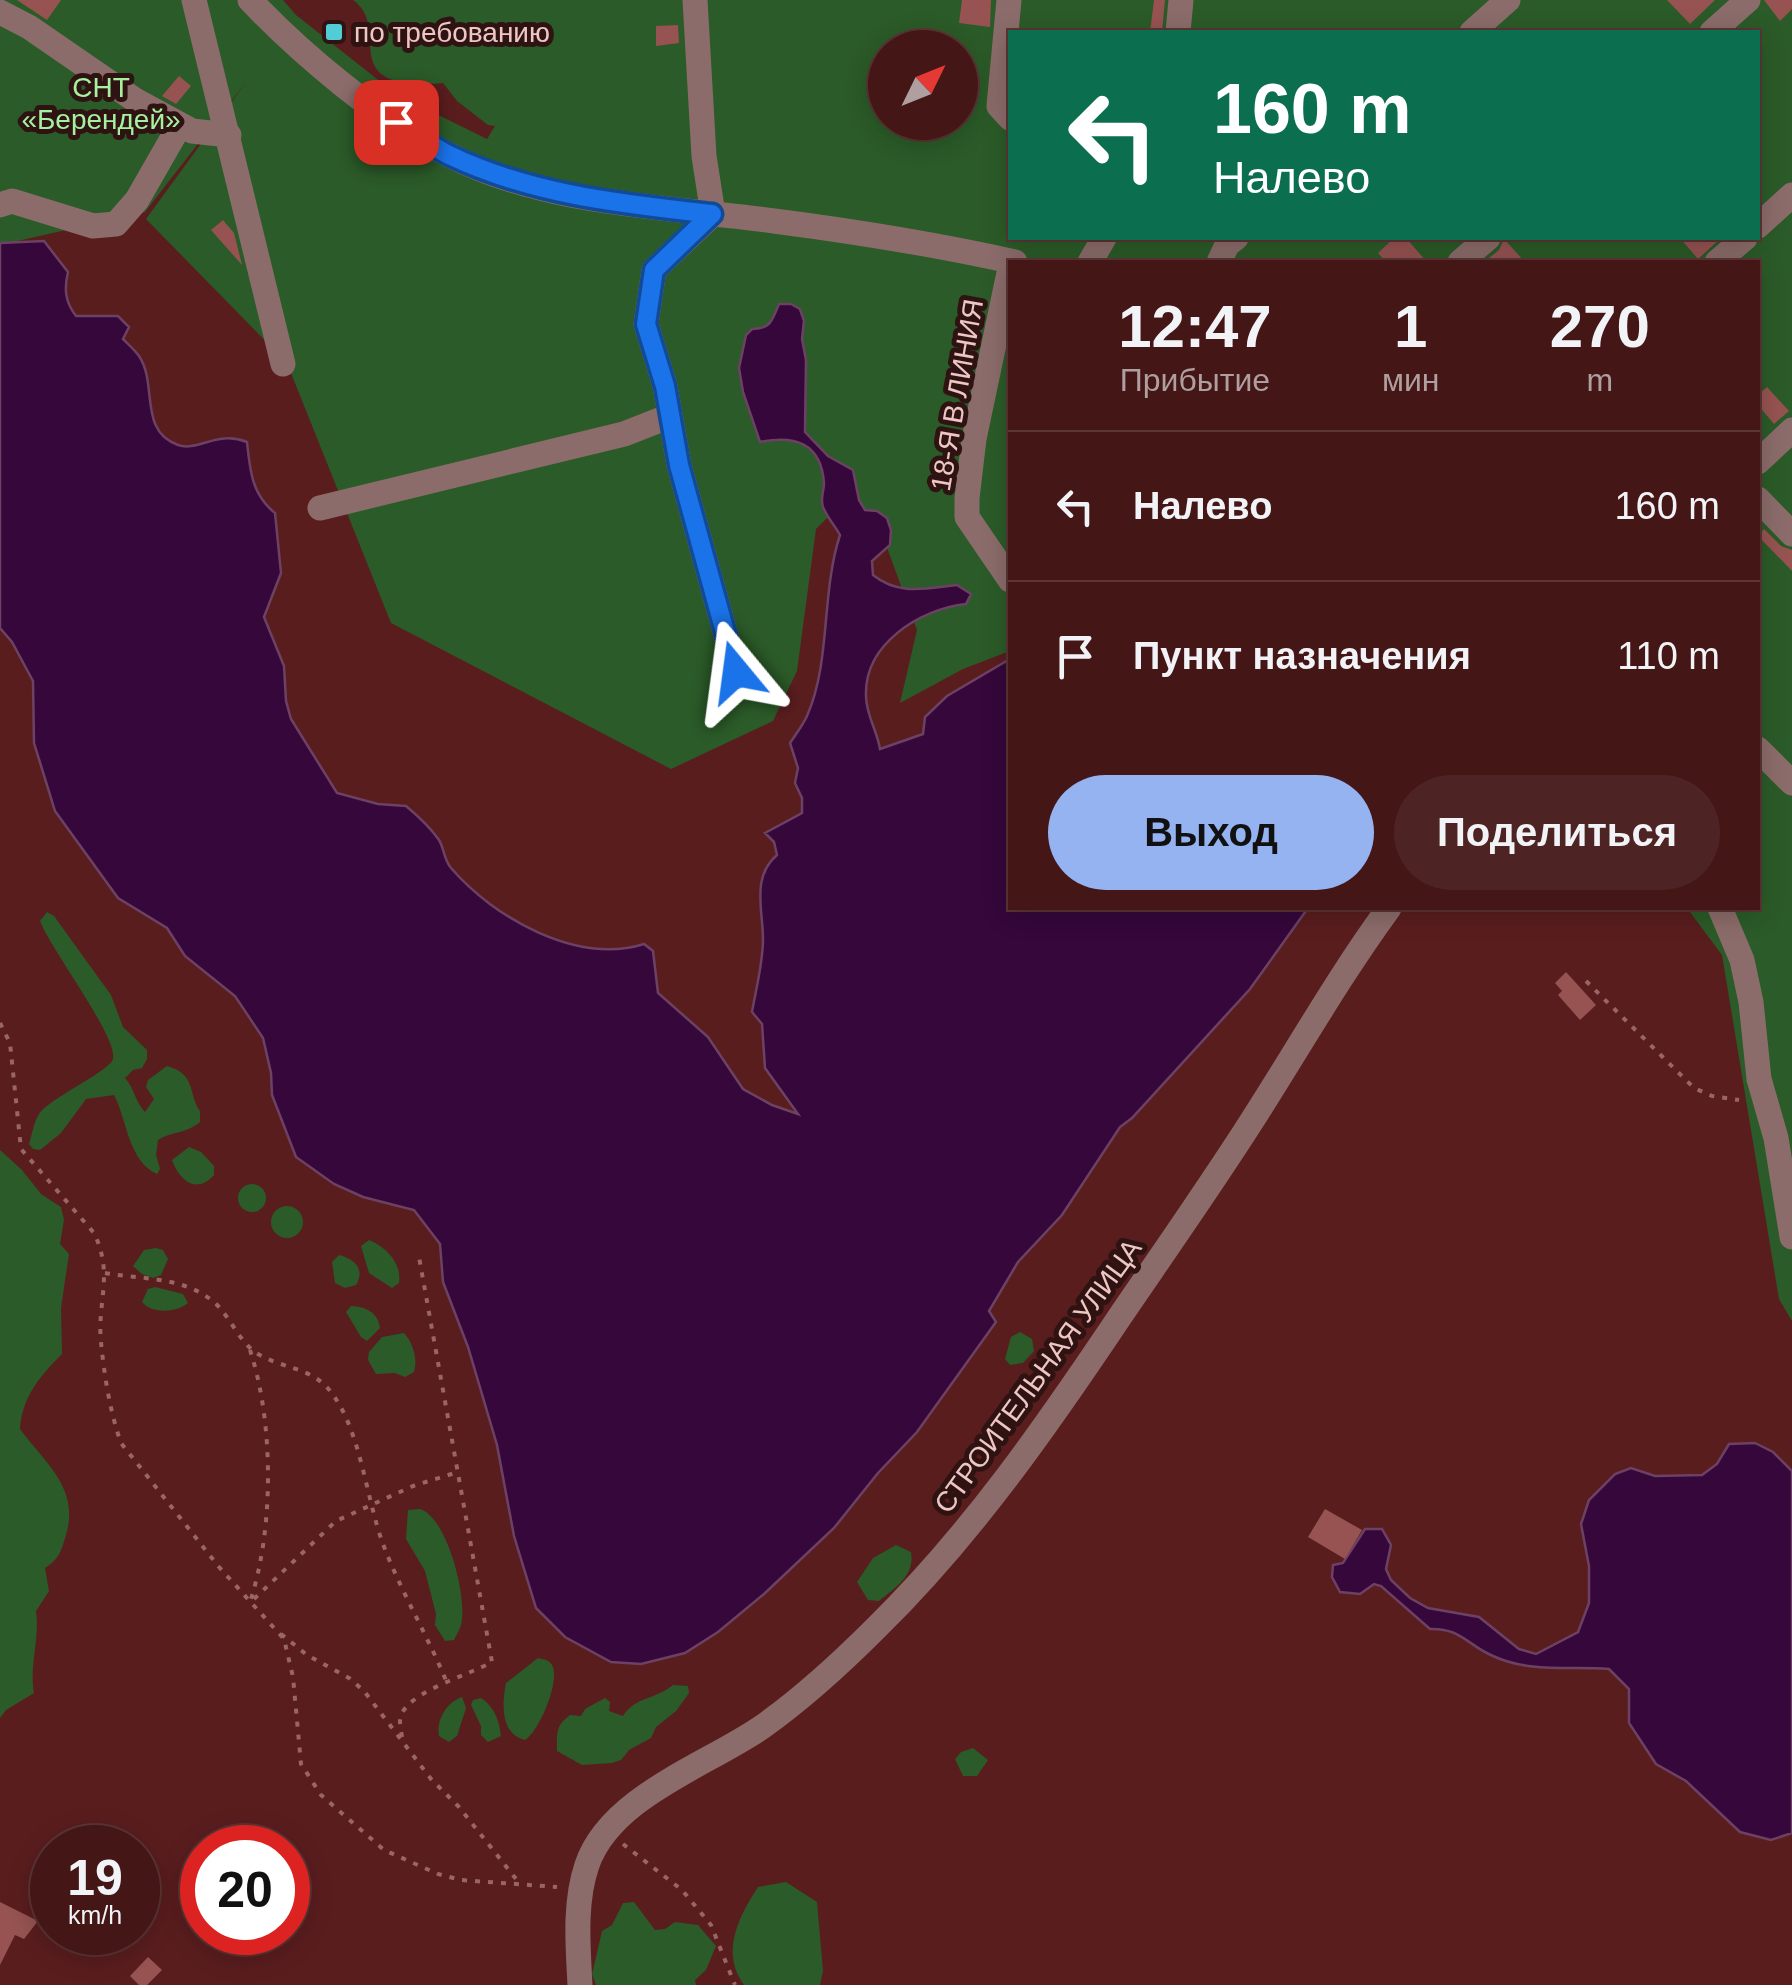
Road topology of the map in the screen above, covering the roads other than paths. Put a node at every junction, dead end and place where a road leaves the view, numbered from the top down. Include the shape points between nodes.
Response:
1 (194, 0) edge
2 (250, 0) edge
3 (695, 0) edge
4 (1009, 0) edge
5 (1182, 0) edge
6 (1508, 0) edge
7 (1748, 0) edge
8 (0, 12) edge
9 (1178, 30) edge
10 (1474, 30) edge
11 (1714, 30) edge
12 (1008, 116) edge
13 (180, 125) junction
14 (229, 135) junction
15 (1792, 195) edge
16 (0, 205) edge
17 (712, 214) junction
18 (1760, 224) edge
19 (1486, 240) edge
20 (1743, 240) edge
21 (1462, 260) edge
22 (1720, 260) edge
23 (1008, 263) edge
24 (1008, 282) edge
25 (283, 364) dead end
26 (670, 416) junction
27 (1792, 430) edge
28 (1760, 460) edge
29 (1760, 501) edge
30 (320, 508) dead end
31 (1792, 534) edge
32 (1008, 577) edge
33 (736, 672) dead end
34 (1760, 752) edge
35 (1792, 782) edge
36 (1388, 910) edge
37 (1721, 910) edge
38 (1792, 1237) edge
39 (580, 1985) edge

1 - 14 street
2 - 17 street via 324,70 448,155 586,199
3 - 17 street
4 - 12 street via 999,106
5 - 9 street
6 - 10 street
7 - 11 street
8 - 13 street
13 - 14 street
13 - 16 street via 116,224 93,226 12,201
14 - 25 street
15 - 18 street
17 - 23 street
17 - 26 street via 654,270 646,324
19 - 21 street
20 - 22 street
24 - 32 street, 18-Я В ЛИНИЯ via 967,498 968,518
26 - 30 street via 624,434
26 - 33 street
27 - 28 street
29 - 31 street
34 - 35 street
36 - 39 street, СТРОИТЕЛЬНАЯ УЛИЦА via 1016,1468 921,1581 785,1710 655,1790 604,1833 581,1889
37 - 38 street via 1742,960

